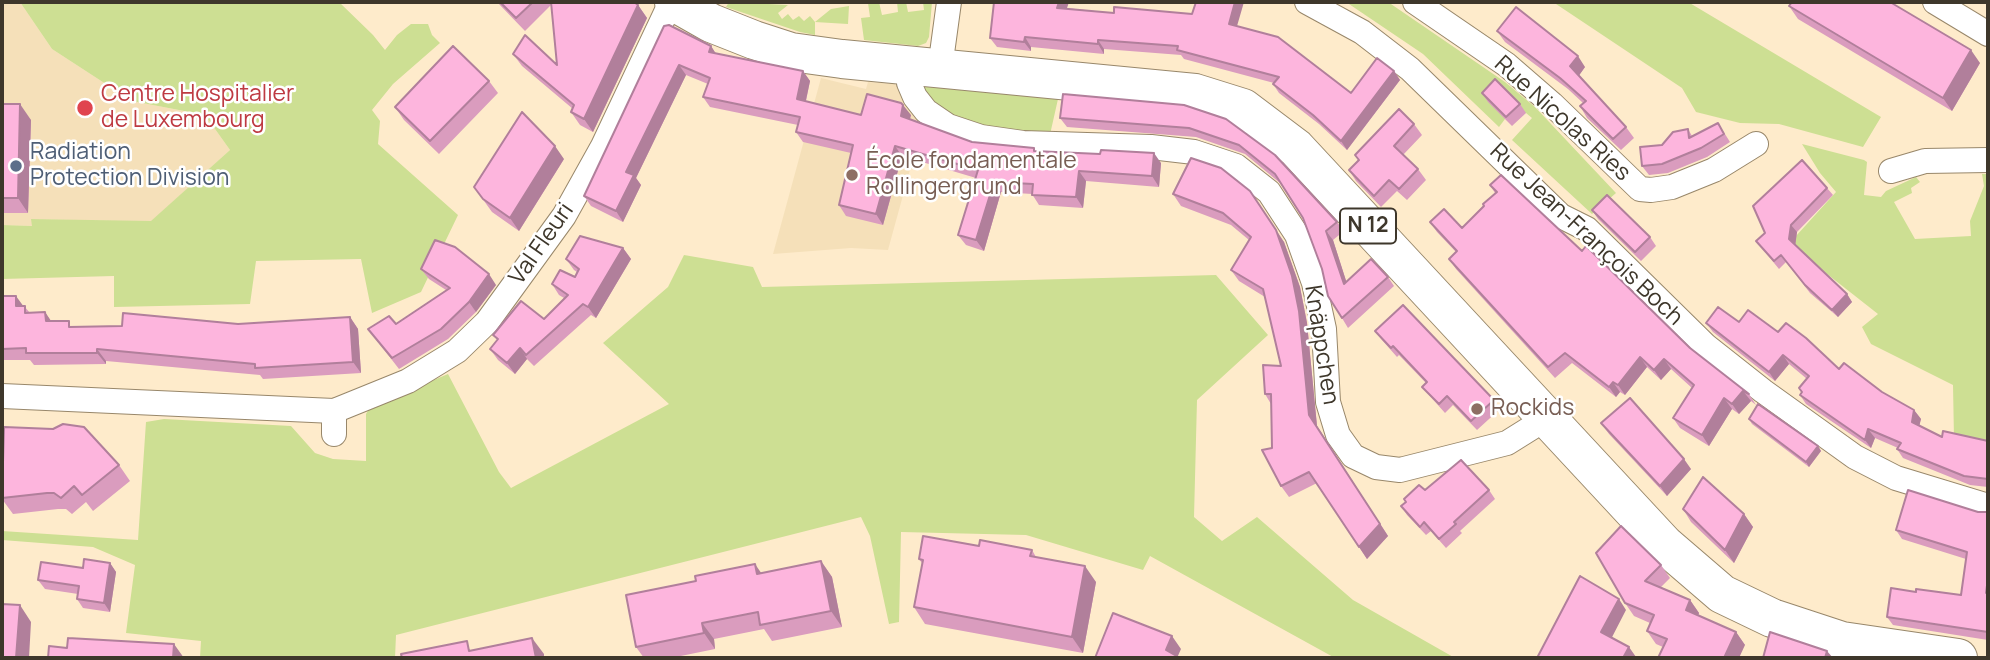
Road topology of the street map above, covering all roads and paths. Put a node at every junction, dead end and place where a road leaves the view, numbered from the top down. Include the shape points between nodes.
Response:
1 (673, 2) edge
2 (949, 2) edge
3 (1307, 2) edge
4 (1415, 2) edge
5 (1935, 2) edge
6 (1988, 34) edge
7 (925, 66) junction
8 (1756, 144) dead end
9 (1988, 160) edge
10 (1891, 171) dead end
11 (2, 396) edge
12 (1544, 415) junction
13 (1988, 506) edge
14 (1958, 658) edge

1 - 7 main road, N 12 via 711,23 791,52
1 - 11 street, Val Fleuri via 564,216 487,322 457,351 408,381 334,423
2 - 7 street
3 - 13 street, Rue Jean-François Boch via 1362,32 1410,69 1561,216 1587,229 1706,346 1763,391 1855,457 1896,478
4 - 8 street, Rue Nicolas Ries via 1507,65 1640,189 1672,187 1714,170
5 - 6 street
7 - 12 main road, N 12 via 1195,93 1243,108 1296,148
7 - 12 street, Knäppchen via 909,83 926,111 948,126 1023,143 1194,152 1236,166 1269,192 1297,235 1314,284 1324,329 1328,402 1338,435 1353,456 1376,467 1400,470 1507,443
9 - 10 street via 1924,161
12 - 14 main road, N 12 via 1665,545 1722,594 1772,618 1842,641

